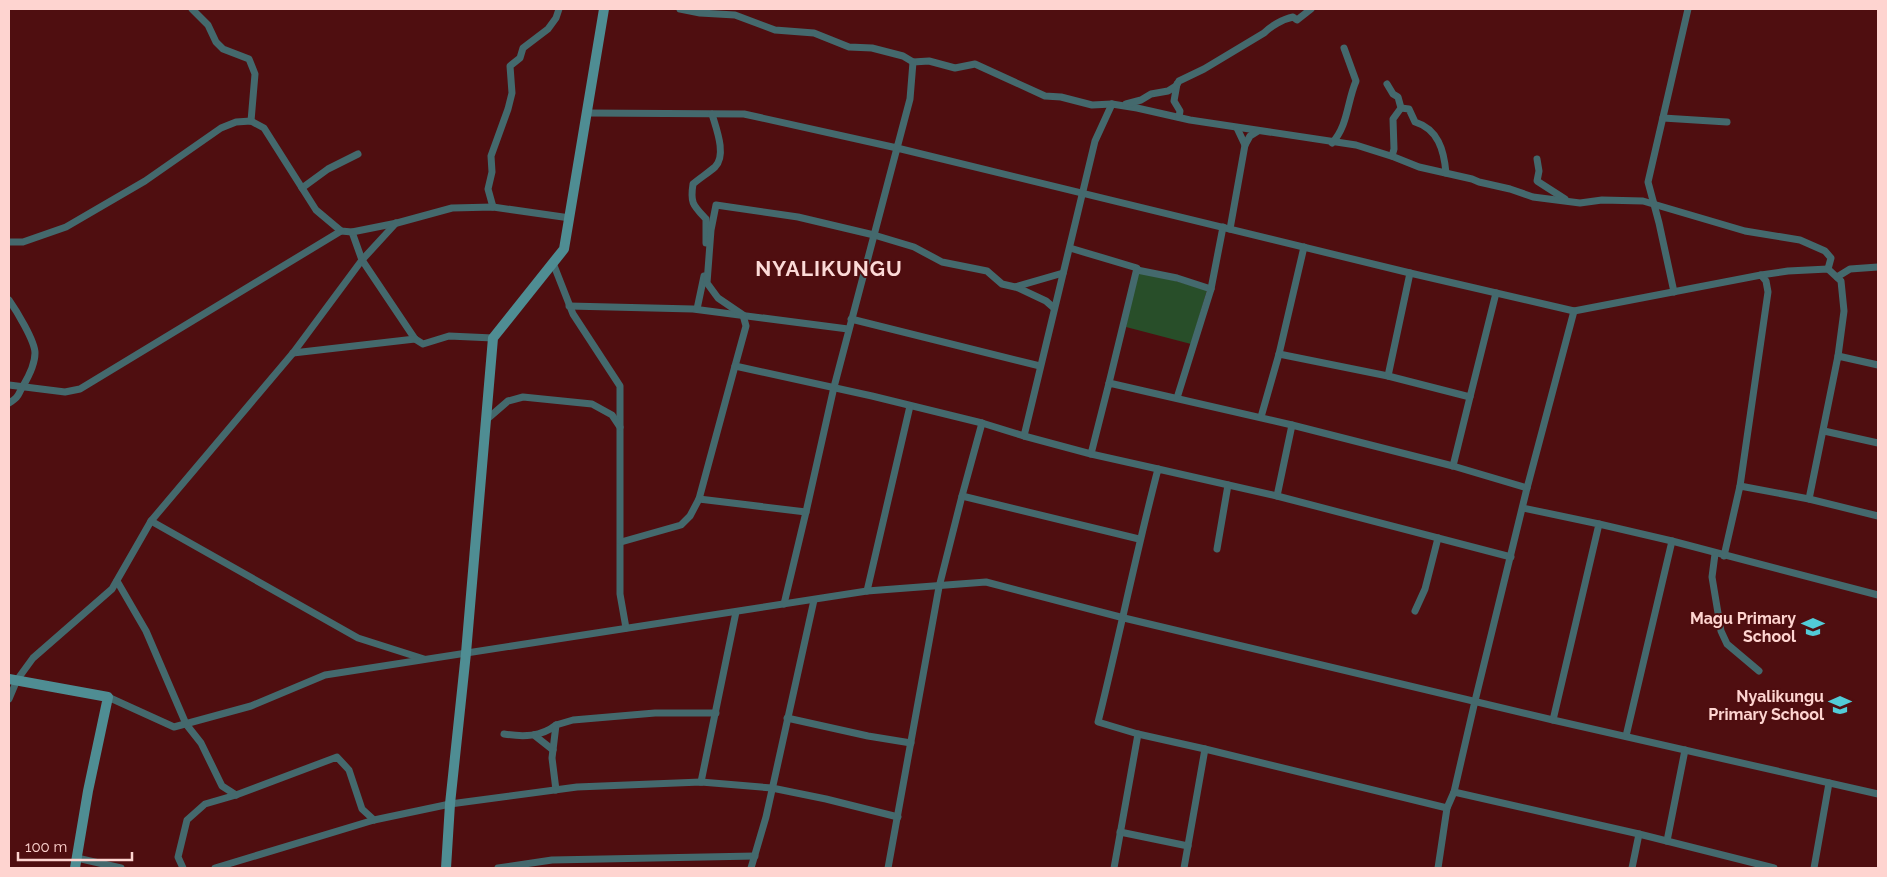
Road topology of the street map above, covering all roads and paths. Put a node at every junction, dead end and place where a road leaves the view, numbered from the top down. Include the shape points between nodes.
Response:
1 (192, 9) edge
2 (559, 9) edge
3 (604, 9) edge
4 (680, 9) edge
5 (1311, 9) edge
6 (1688, 9) edge
7 (1344, 48) dead end
8 (914, 62) junction
9 (1177, 84) junction
10 (1387, 84) dead end
11 (1112, 104) junction
12 (1121, 106) junction
13 (1401, 108) junction
14 (588, 113) junction
15 (712, 114) junction
16 (1179, 117) junction
17 (1663, 118) junction
18 (251, 121) junction
19 (1727, 122) dead end
20 (1237, 128) junction
21 (1259, 131) junction
22 (1332, 142) junction
23 (1245, 145) junction
24 (897, 148) junction
25 (358, 154) dead end
26 (1392, 156) junction
27 (1537, 159) dead end
28 (1446, 173) junction
29 (302, 188) junction
30 (1083, 192) junction
31 (1567, 201) junction
32 (1654, 204) junction
33 (493, 207) junction
34 (570, 218) junction
35 (397, 223) junction
36 (1227, 228) junction
37 (341, 232) junction
38 (352, 232) junction
39 (874, 235) junction
40 (9, 242) edge
41 (1304, 247) junction
42 (1070, 248) junction
43 (362, 260) junction
44 (553, 263) junction
45 (1878, 267) edge
46 (1828, 269) junction
47 (1137, 270) junction
48 (1064, 273) junction
49 (1410, 273) junction
50 (1761, 275) junction
51 (1837, 277) junction
52 (1015, 287) junction
53 (1211, 289) junction
54 (1674, 292) junction
55 (1496, 293) junction
56 (9, 300) edge
57 (569, 306) junction
58 (1054, 308) junction
59 (697, 309) junction
60 (1574, 310) junction
61 (742, 315) junction
62 (851, 319) junction
63 (848, 329) junction
64 (493, 338) junction
65 (415, 339) junction
66 (293, 353) junction
67 (1279, 354) junction
68 (1838, 356) junction
69 (1878, 364) edge
70 (735, 366) junction
71 (1040, 366) junction
72 (1388, 376) junction
73 (1109, 383) junction
74 (9, 384) edge
75 (22, 387) junction
76 (834, 387) junction
77 (1470, 397) junction
78 (1176, 398) junction
79 (9, 403) edge
80 (910, 406) junction
81 (1261, 417) junction
82 (486, 420) junction
83 (982, 422) junction
84 (1292, 425) junction
85 (620, 427) junction
86 (1824, 431) junction
87 (1024, 436) junction
88 (1878, 443) edge
89 (1090, 454) junction
90 (1453, 466) junction
91 (1158, 469) junction
92 (1228, 485) junction
93 (1740, 486) junction
94 (1527, 488) junction
95 (962, 496) junction
96 (1277, 496) junction
97 (699, 499) junction
98 (1809, 499) junction
99 (1523, 508) junction
100 (806, 512) junction
101 (1878, 516) edge
102 (151, 521) junction
103 (1599, 524) junction
104 (1438, 538) junction
105 (1140, 539) junction
106 (621, 542) junction
107 (1672, 542) junction
108 (1217, 549) dead end
109 (1715, 554) junction
110 (1724, 556) junction
111 (1510, 557) junction
112 (117, 581) junction
113 (939, 587) junction
114 (867, 591) junction
115 (1878, 595) edge
116 (814, 600) junction
117 (784, 604) junction
118 (1415, 611) dead end
119 (736, 612) junction
120 (1124, 618) junction
121 (626, 628) junction
122 (466, 653) junction
123 (426, 659) junction
124 (1759, 671) dead end
125 (13, 680) edge
126 (108, 697) junction
127 (9, 699) edge
128 (1475, 701) junction
129 (716, 713) junction
130 (787, 718) junction
131 (1553, 720) junction
132 (186, 724) junction
133 (556, 724) junction
134 (504, 734) dead end
135 (1138, 734) junction
136 (534, 735) junction
137 (1626, 736) junction
138 (911, 742) junction
139 (1205, 749) junction
140 (553, 750) junction
141 (1685, 750) junction
142 (701, 782) junction
143 (1829, 782) junction
144 (772, 788) junction
145 (556, 790) junction
146 (1454, 792) junction
147 (1878, 794) edge
148 (236, 795) junction
149 (450, 804) junction
150 (1447, 808) junction
151 (898, 817) junction
152 (374, 820) junction
153 (1120, 832) junction
154 (1639, 834) junction
155 (1666, 841) junction
156 (1188, 846) junction
157 (755, 856) junction
158 (552, 860) junction
159 (76, 863) edge
160 (121, 868) edge
161 (183, 868) edge
162 (215, 868) edge
163 (446, 868) edge
164 (498, 868) edge
165 (553, 868) edge
166 (751, 868) edge
167 (888, 868) edge
168 (1114, 868) edge
169 (1184, 868) edge
170 (1438, 868) edge
171 (1632, 868) edge
172 (1774, 868) edge
173 (1814, 868) edge

1 - 18 street via 208,25 223,49 249,59 255,74
2 - 33 street via 548,29 523,48 520,58 510,66 512,92 491,156 488,189
3 - 14 street
4 - 8 street via 735,15 775,30 814,33 850,47 872,48
5 - 9 street via 1297,20 1293,17 1286,19 1269,28
6 - 17 street
7 - 22 street via 1356,81 1340,135
8 - 11 street via 929,61 955,68 975,64 1044,96 1092,106
8 - 24 street via 910,99
9 - 12 street via 1168,91
9 - 16 street via 1174,101 1180,111
10 - 13 street via 1398,97
11 - 12 street
11 - 30 street via 1095,141
12 - 16 street
13 - 26 street via 1394,119
13 - 28 street via 1409,110 1415,122 1426,125 1435,134 1444,153
14 - 15 street
14 - 34 street
15 - 24 street via 744,114
15 - 59 street via 720,155 716,166 693,184 691,198 706,218 704,278
16 - 20 street
17 - 19 street
17 - 32 street via 1648,182
18 - 29 street via 264,128
18 - 40 street via 221,128 145,181 66,227 23,242
20 - 21 street
20 - 23 street
21 - 22 street
21 - 23 street via 1250,136
22 - 26 street
23 - 36 street
24 - 30 street
24 - 39 street
25 - 29 street via 328,169
26 - 28 street
27 - 31 street via 1537,181
28 - 31 street via 1528,196
29 - 37 street via 316,210
30 - 36 street
30 - 42 street
31 - 32 street via 1625,199
32 - 46 street via 1746,231 1800,240 1825,251 1831,258
32 - 54 street
33 - 34 street
33 - 35 street via 452,208
34 - 44 street via 564,249
35 - 38 street
35 - 43 street
36 - 41 street
36 - 53 street
37 - 38 street
37 - 75 street via 80,388 65,392
38 - 43 street
39 - 52 street via 914,247 942,262 987,272 1002,284
39 - 61 street via 798,217 716,205 707,283 718,298
39 - 62 street
41 - 49 street
41 - 67 street
42 - 47 street
42 - 48 street
43 - 65 street
43 - 66 street
44 - 57 street
44 - 64 street
45 - 51 street via 1850,269
46 - 50 street
46 - 51 street
47 - 53 street
47 - 73 street
48 - 52 street
48 - 58 street
49 - 55 street
49 - 72 street
50 - 54 street
50 - 93 street via 1768,292
51 - 68 street via 1841,281 1844,311
52 - 58 street via 1046,300
53 - 78 street
54 - 60 street
55 - 60 street
55 - 77 street
56 - 75 street via 20,315 35,352 30,375
57 - 59 street
57 - 85 street via 620,386
58 - 71 street
59 - 61 street
60 - 94 street
61 - 63 street
61 - 70 street via 746,326
62 - 63 street
62 - 71 street
63 - 76 street
64 - 65 street via 449,336 423,344
64 - 82 street
65 - 66 street
66 - 102 street
67 - 72 street
67 - 81 street
68 - 69 street
68 - 86 street
70 - 76 street
70 - 97 street
71 - 87 street
72 - 77 street
73 - 78 street
73 - 89 street
74 - 75 street
75 - 79 street via 18,397
76 - 80 street
76 - 100 street
77 - 90 street
78 - 81 street
80 - 83 street
80 - 114 street
81 - 84 street
82 - 85 street via 508,401 523,397 592,404 612,415
82 - 122 street
83 - 87 street
83 - 95 street
84 - 90 street
84 - 96 street
85 - 106 street
86 - 88 street
86 - 98 street
87 - 89 street
89 - 91 street
90 - 94 street
91 - 92 street
91 - 105 street
92 - 96 street
92 - 108 street
93 - 98 street
93 - 110 street
94 - 99 street
95 - 105 street
95 - 113 street
96 - 104 street
97 - 100 street
97 - 106 street via 690,516 681,524
98 - 101 street
99 - 103 street
99 - 111 street
100 - 117 street
102 - 112 street
102 - 123 street via 358,638
103 - 107 street
103 - 131 street
104 - 111 street
104 - 118 street via 1425,589
105 - 120 street
106 - 121 street via 620,594
107 - 109 street
107 - 137 street
109 - 110 street
109 - 124 street via 1712,577 1721,631 1727,644
110 - 115 street
111 - 128 street
112 - 125 street
112 - 132 street via 146,631
113 - 114 street
113 - 120 street via 986,582
113 - 138 street
114 - 116 street
116 - 117 street
116 - 130 street
117 - 119 street
119 - 121 street
119 - 129 street
120 - 128 street
120 - 135 street via 1098,722
121 - 122 street
122 - 123 street
122 - 149 street
123 - 132 street via 325,675 251,706
125 - 126 street
125 - 127 street
126 - 132 street via 174,727
126 - 159 street
128 - 131 street
128 - 146 street
129 - 133 street via 655,713
129 - 142 street
130 - 138 street
130 - 144 street
131 - 137 street
132 - 148 street via 201,743 222,786
133 - 136 street via 547,732
133 - 140 street
134 - 136 street
135 - 139 street
135 - 153 street
136 - 140 street
137 - 141 street
138 - 151 street
139 - 150 street
139 - 156 street
140 - 145 street
141 - 143 street
141 - 155 street
142 - 144 street
142 - 145 street
143 - 147 street
143 - 173 street
144 - 151 street
144 - 157 street
145 - 149 street
146 - 150 street
146 - 154 street
148 - 152 street via 337,758 349,770 362,809
148 - 161 street via 204,804 187,820 178,857
149 - 152 street
149 - 163 street
150 - 170 street
151 - 167 street
152 - 162 street
153 - 156 street
153 - 168 street
154 - 155 street
154 - 171 street
155 - 172 street
156 - 169 street
157 - 158 street
157 - 166 street
158 - 164 street
158 - 165 street
159 - 160 street

